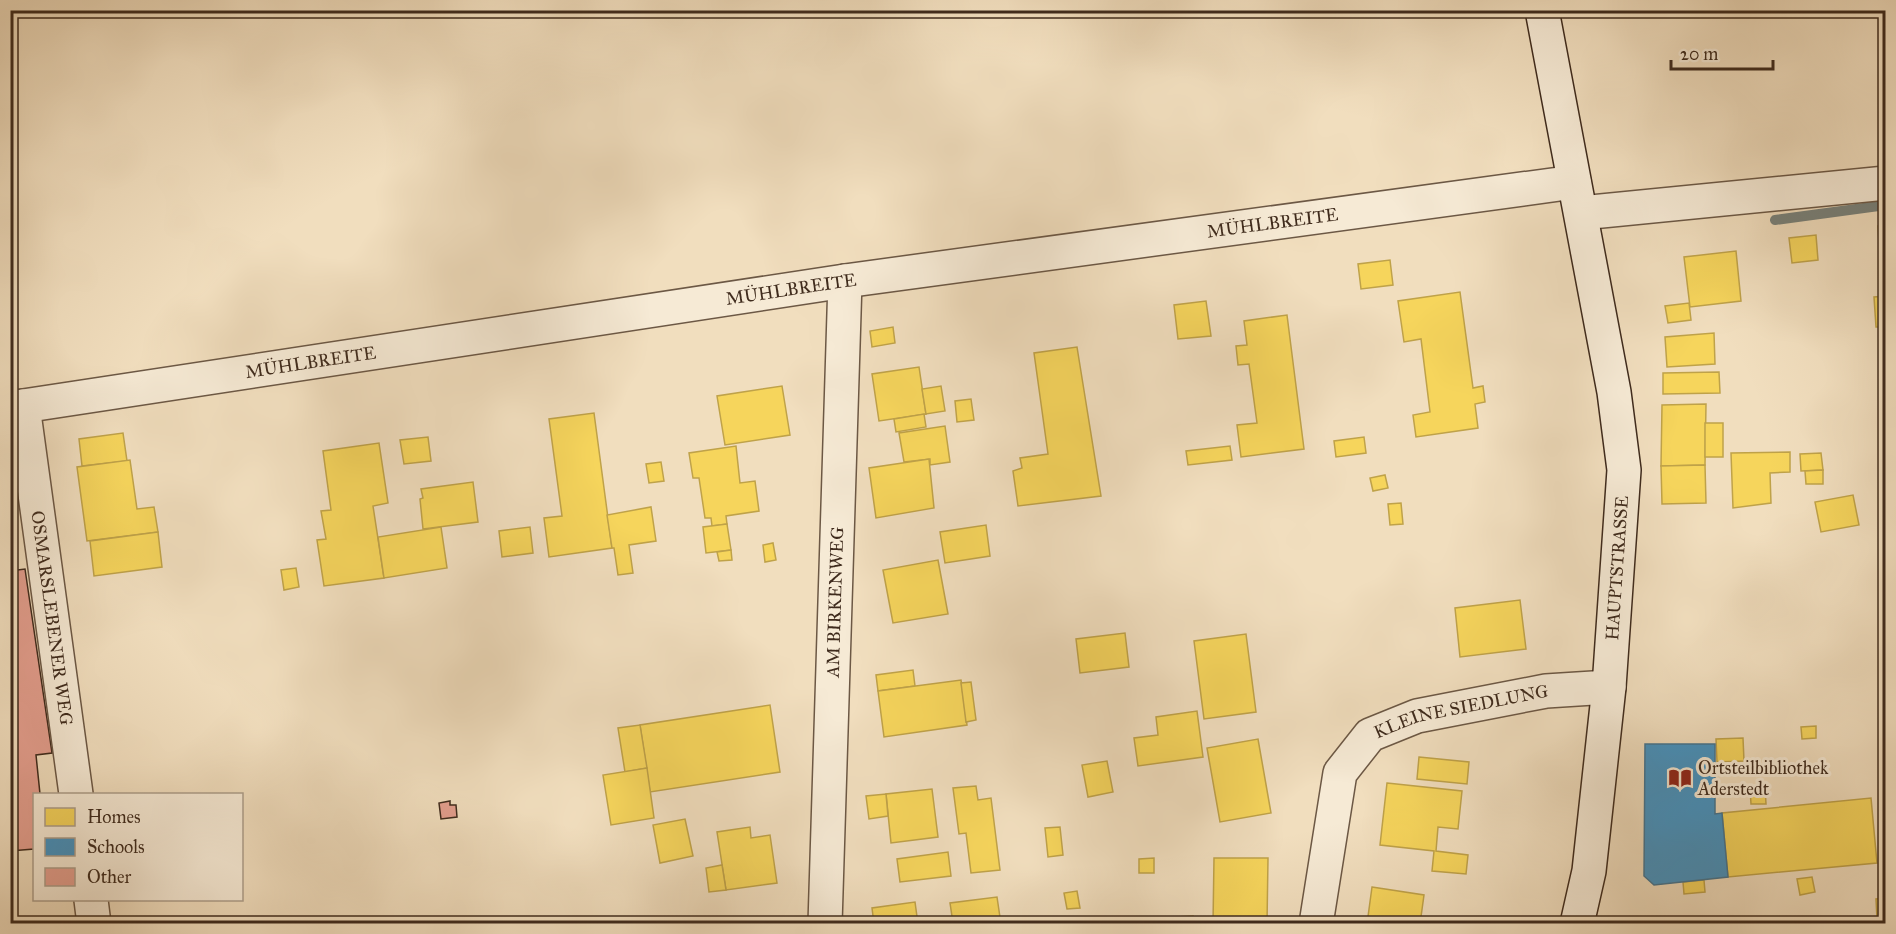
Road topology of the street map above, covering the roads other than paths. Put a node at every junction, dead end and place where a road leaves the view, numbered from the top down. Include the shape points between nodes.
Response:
1 (1542, 10) edge
2 (1574, 182) junction
3 (1886, 183) edge
4 (1581, 213) junction
5 (845, 281) junction
6 (16, 407) edge
7 (1609, 687) junction
8 (76, 793) edge
9 (91, 901) edge
10 (94, 924) edge
11 (825, 924) edge
12 (1316, 924) edge
13 (1577, 924) edge

1 - 2 street, HAUPTSTRASSE
2 - 4 street, HAUPTSTRASSE
2 - 5 street, MÜHLBREITE
3 - 4 street
4 - 7 street, HAUPTSTRASSE via 1614,392 1624,470
5 - 6 street, MÜHLBREITE
5 - 11 street, AM BIRKENWEG
6 - 8 street, OSMARSLEBENER WEG
7 - 12 street, KLEINE SIEDLUNG via 1546,691 1417,716 1370,735 1340,773
7 - 13 street, HAUPTSTRASSE via 1589,871
9 - 10 street

